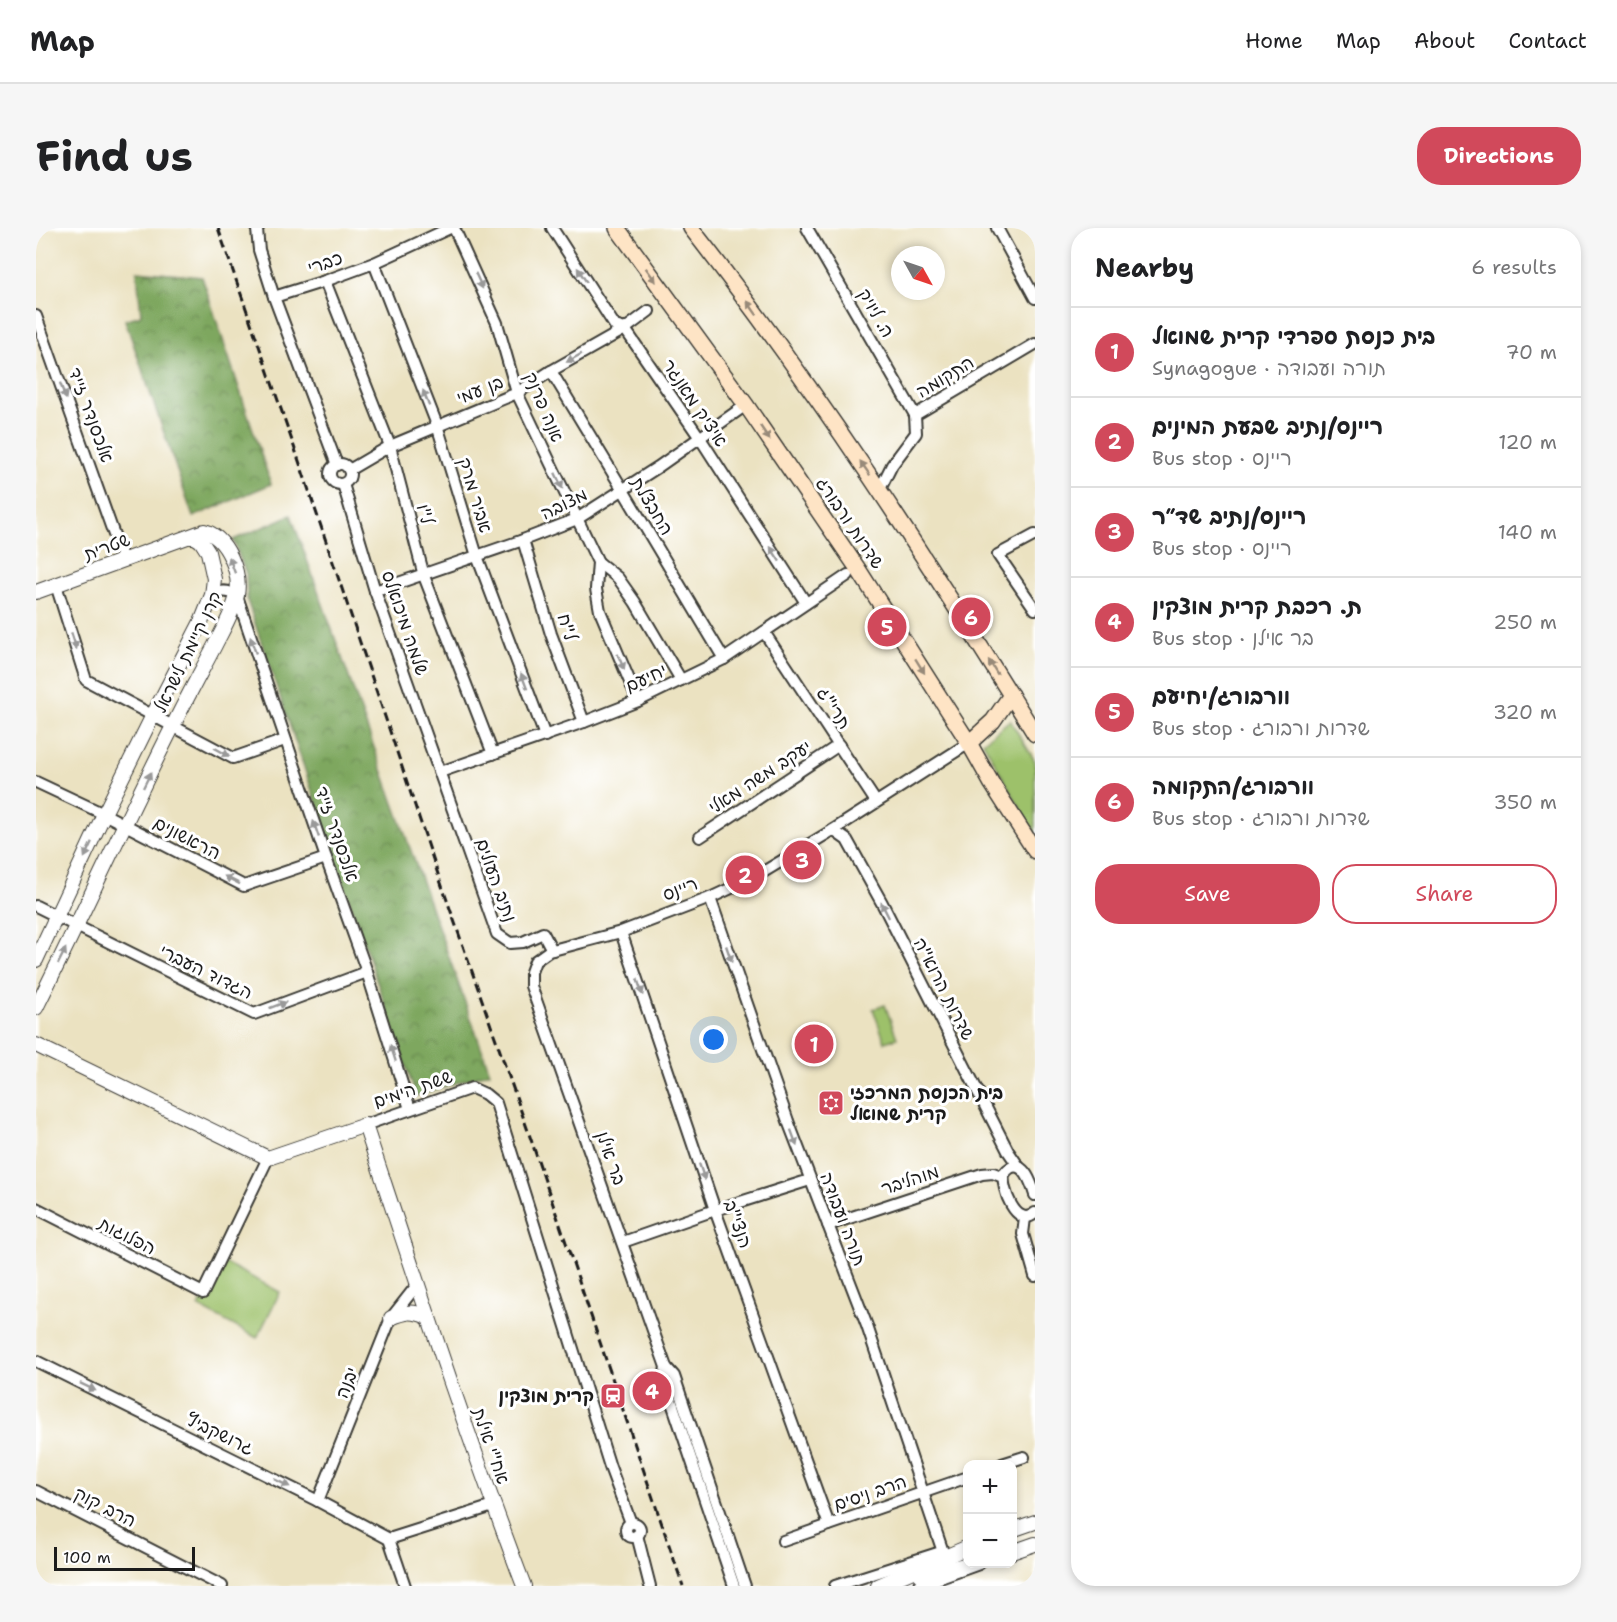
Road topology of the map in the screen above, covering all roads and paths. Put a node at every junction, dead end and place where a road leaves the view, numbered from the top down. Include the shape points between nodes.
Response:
1 (258, 228) edge
2 (452, 228) edge
3 (552, 228) edge
4 (616, 228) edge
5 (691, 228) edge
6 (807, 228) edge
7 (997, 228) edge
8 (374, 263) junction
9 (326, 281) junction
10 (274, 297) junction
11 (1035, 298) edge
12 (649, 311) dead end
13 (36, 316) edge
14 (625, 329) junction
15 (1035, 344) edge
16 (550, 371) junction
17 (517, 393) junction
18 (746, 405) junction
19 (915, 415) junction
20 (437, 425) junction
21 (700, 438) junction
22 (390, 446) junction
23 (337, 465) junction
24 (349, 470) junction
25 (343, 484) junction
26 (880, 489) junction
27 (623, 490) junction
28 (577, 519) junction
29 (1035, 535) edge
30 (190, 537) junction
31 (523, 540) junction
32 (477, 556) junction
33 (123, 560) junction
34 (598, 562) junction
35 (849, 575) dead end
36 (424, 576) junction
37 (56, 585) junction
38 (375, 591) junction
39 (36, 592) edge
40 (213, 595) junction
41 (237, 596) junction
42 (806, 603) junction
43 (1035, 609) edge
44 (764, 632) junction
45 (724, 659) junction
46 (681, 680) junction
47 (1011, 695) junction
48 (638, 701) junction
49 (153, 715) junction
50 (584, 722) junction
51 (173, 725) junction
52 (959, 727) junction
53 (1035, 734) edge
54 (545, 736) junction
55 (285, 740) junction
56 (969, 743) junction
57 (839, 745) junction
58 (493, 754) junction
59 (951, 754) junction
60 (440, 772) junction
61 (36, 782) edge
62 (876, 802) junction
63 (104, 814) junction
64 (125, 825) junction
65 (833, 830) junction
66 (700, 837) dead end
67 (1035, 851) edge
68 (326, 858) junction
69 (710, 898) junction
70 (36, 906) edge
71 (56, 916) junction
72 (76, 927) junction
73 (621, 932) junction
74 (552, 950) junction
75 (36, 960) edge
76 (536, 961) joint
77 (367, 972) junction
78 (36, 1008) edge
79 (36, 1044) edge
80 (411, 1109) junction
81 (365, 1125) junction
82 (268, 1158) junction
83 (1019, 1167) junction
84 (1003, 1176) junction
85 (810, 1180) junction
86 (1035, 1195) edge
87 (36, 1208) edge
88 (715, 1210) junction
89 (1030, 1215) edge
90 (828, 1225) junction
91 (623, 1242) junction
92 (1035, 1276) edge
93 (417, 1285) junction
94 (428, 1317) junction
95 (391, 1318) junction
96 (36, 1361) edge
97 (666, 1367) junction
98 (1024, 1457) dead end
99 (1015, 1460) edge
100 (963, 1478) edge
101 (36, 1491) edge
102 (923, 1492) junction
103 (318, 1501) junction
104 (494, 1506) junction
105 (1035, 1522) edge
106 (829, 1525) junction
107 (1017, 1528) edge
108 (389, 1539) junction
109 (783, 1541) dead end
110 (1035, 1544) edge
111 (963, 1547) edge
112 (963, 1548) edge
113 (1017, 1550) edge
114 (943, 1552) junction
115 (963, 1564) edge
116 (966, 1568) edge
117 (884, 1584) edge
118 (222, 1586) edge
119 (405, 1586) edge
120 (524, 1586) edge
121 (650, 1586) edge
122 (734, 1586) edge
123 (745, 1586) edge
124 (835, 1586) edge
125 (918, 1586) edge

1 - 10 street via 260,250
2 - 8 street, כברי
2 -> 17 street, אנה פרנק via 498,322
14 -> 3 street, איציק מאנגר via 615,326
4 -> 18 main road, שדרות ורבורג
26 -> 5 main road
6 - 19 street, ה. ליויק
7 - 11 street
8 - 9 street, כברי
20 -> 8 street, אביר מרק
9 - 10 street, כברי
9 - 22 street, ל"ו
10 - 23 street
12 - 14 street, בן עמי
13 -> 33 street, אלכסנדר זייד
14 -> 16 street, בן עמי
14 - 21 street, איציק מאנגר
15 - 19 street, התקומה
16 - 17 street, בן עמי
16 - 27 street, החבצלת
17 - 20 street, בן עמי
17 -> 28 street, אנה פרנק
18 - 21 street, מצובה
18 -> 52 main road, שדרות ורבורג
19 - 26 street, התקומה via 916,433
20 - 22 street, בן עמי
20 - 32 street, אביר מרק
21 - 27 street, מצובה
42 -> 21 street, איציק מאנגר
22 - 24 street, בן עמי
22 - 36 street, ל"ו
23 - 24 street
23 - 25 street via 331,478
24 - 25 street via 348,480
25 - 38 street, שלמה מיכואלס
47 -> 26 main road
27 - 28 street, מצובה
27 - 45 street, החבצלת
28 - 31 street, מצובה
28 - 34 street, אנה פרנק
29 - 43 street via 998,555
30 - 33 street, שטרית
30 - 40 street, קרן קיימת לישראל via 201,541 208,552
41 -> 30 street, קרן קיימת לישראל via 236,576 222,543 204,531
31 - 32 street, מצובה
31 - 50 street, ל"ח via 551,634
32 - 36 street, מצובה
54 -> 32 street, אביר מרק
33 - 37 street, שטרית
34 - 46 street, אנה פרנק via 618,578
34 -> 48 street, אנה פרנק via 596,589 600,611
35 - 42 street, יחיעם
36 - 38 street, מצובה
36 - 58 street, ל"ו
37 - 39 street, שטרית
37 -> 49 street via 86,680
38 - 60 street, שלמה מיכואלס
40 - 41 street via 224,591
40 - 49 street, קרן קיימת לישראל
41 - 51 street, קרן קיימת לישראל
55 -> 41 street, אלכסנדר זייד
42 - 44 street, יחיעם
44 - 45 street, יחיעם
44 - 57 street, תרי"ג
45 - 46 street, יחיעם
46 - 48 street, יחיעם
47 - 53 main road
47 - 56 main road, ריינס via 993,722
48 - 50 street, יחיעם
49 - 51 street
49 - 63 street, קרן קיימת לישראל
50 - 54 street, יחיעם
51 -> 55 street via 233,758
64 -> 51 street, קרן קיימת לישראל
52 - 56 main road, שדרות ורבורג
52 - 59 street via 958,743
54 - 58 street, יחיעם
68 -> 55 street, אלכסנדר זייד
56 - 59 street, ריינס
56 - 67 main road, שדרות ורבורג
57 - 62 street, תרי"ג
57 - 66 street, יעקב משה מאלי
58 - 60 street, יחיעם
59 - 62 street, ריינס
60 - 74 street, נתיב העולים via 497,934 510,943 543,933
61 - 63 street, הראשונים
62 - 65 street, ריינס
63 - 64 street, הראשונים
63 -> 71 street, קרן קיימת לישראל
68 -> 64 street, הראשונים via 244,886
64 - 72 street, קרן קיימת לישראל
65 - 69 street, ריינס via 755,877
83 -> 65 street, שדרות הרוא"ה via 882,903 847,840
68 - 77 street, אלכסנדר זייד
69 - 73 street, ריינס
69 -> 85 street, תורה ועבודה
70 - 71 street, הגדוד העברי
71 - 72 street, הגדוד העברי
71 - 75 street, קרן קיימת לישראל
72 -> 77 street, הגדוד העברי via 254,1014
78 -> 72 street, קרן קיימת לישראל
73 - 74 street, ריינס
73 -> 88 street, הנצי"ב
74 - 76 street, ריינס
76 - 91 street, בר אילן via 531,986
80 -> 77 street, אלכסנדר זייד
79 - 82 street
80 - 81 street, ששת הימים
80 - 121 street, ששת הימים via 472,1088 496,1103 610,1467 631,1523 639,1526 637,1535
81 - 82 street, ששת הימים
81 - 93 street
82 - 87 street, הפלוגות via 203,1293
83 - 84 street via 1013,1166
83 - 86 street, שדרות הרוא"ה
84 - 89 street via 1013,1208 1019,1215
84 - 90 street, מוהליבר via 982,1174
85 - 88 street
85 - 90 street, תורה ועבודה
88 - 91 street
88 - 106 street, הנצי"ב
89 - 92 street via 1023,1234
90 - 102 street, תורה ועבודה via 896,1407
91 - 97 street, בר אילן
93 - 94 street
93 - 95 street, יבנה
94 - 95 street via 417,1312
94 - 104 street, אח"י אילת
95 - 103 street, יבנה
96 -> 103 street, גרושקביץ
97 - 122 street, בר אילן via 664,1379
97 - 123 street, בר אילן via 674,1376
98 - 99 street
100 - 102 street, הרב ניסים
101 - 118 street, הרב קוק
102 - 106 street, הרב ניסים
102 - 114 street, תורה ועבודה
103 - 108 street, גרושקביץ
104 - 108 street
104 - 120 street, אח"י אילת
105 - 107 street
106 - 109 street, הרב ניסים
108 - 119 street
110 - 113 street
111 - 114 street
112 - 117 street
114 - 124 street
115 - 117 street
116 - 125 street

